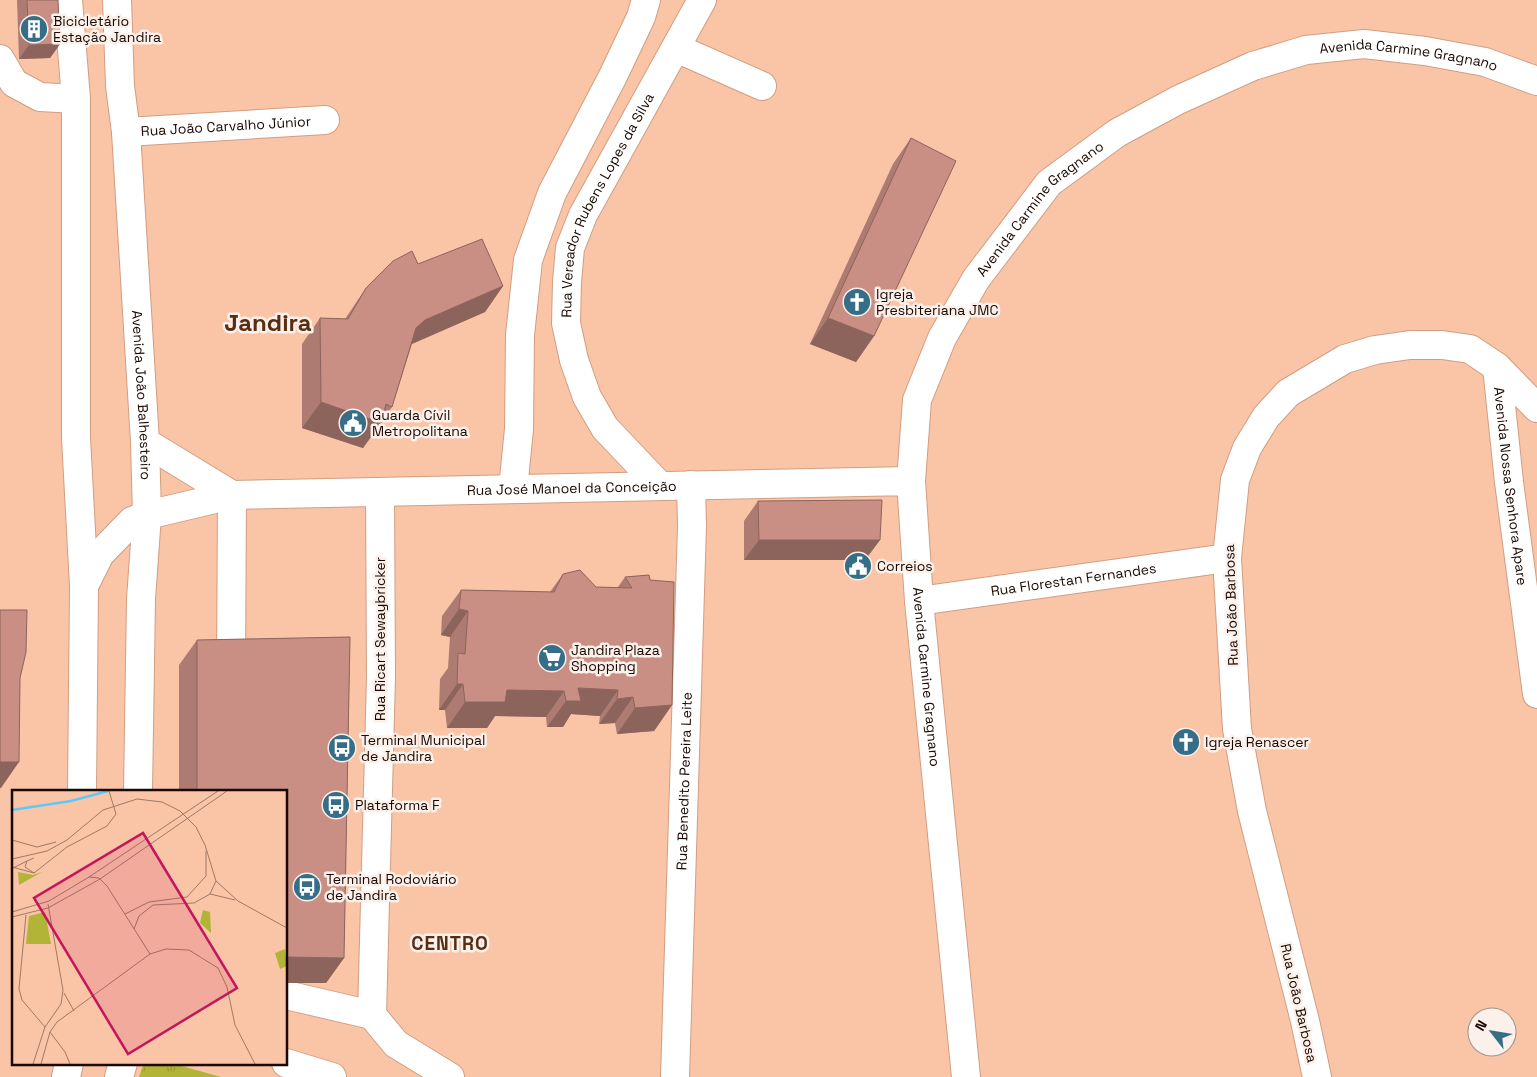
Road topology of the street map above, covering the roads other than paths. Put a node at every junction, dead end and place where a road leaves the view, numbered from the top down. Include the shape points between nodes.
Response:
1 (68, 0) edge
2 (117, 0) edge
3 (646, 0) edge
4 (702, 0) edge
5 (676, 48) junction
6 (0, 59) edge
7 (1537, 81) edge
8 (762, 86) dead end
9 (76, 99) junction
10 (325, 120) dead end
11 (126, 132) junction
12 (1497, 367) junction
13 (1537, 408) edge
14 (145, 442) junction
15 (911, 481) junction
16 (691, 485) junction
17 (660, 486) junction
18 (513, 489) junction
19 (380, 492) junction
20 (232, 495) junction
21 (147, 515) junction
22 (1228, 558) junction
23 (84, 586) junction
24 (919, 601) junction
25 (1537, 694) edge
26 (231, 702) edge
27 (82, 790) edge
28 (138, 790) edge
29 (288, 995) edge
30 (372, 1015) junction
31 (69, 1064) edge
32 (123, 1064) edge
33 (288, 1064) edge
34 (66, 1077) edge
35 (119, 1077) edge
36 (332, 1077) edge
37 (450, 1077) edge
38 (675, 1077) edge
39 (966, 1077) edge
40 (1317, 1077) edge

1 - 9 main road
2 - 11 main road, Avenida João Balhesteiro via 120,86
3 - 18 main road via 642,17 552,193 528,260 520,335 519,429
4 - 5 main road, Rua Vereador Rubens Lopes da Silva
5 - 8 main road
5 - 17 main road, Rua Vereador Rubens Lopes da Silva via 583,215 570,248 567,290 566,323 587,397 605,428
6 - 9 main road via 14,83 40,97
7 - 15 main road, Avenida Carmine Gragnano via 1485,62 1425,51 1364,44 1306,50 1245,70 1178,100 1117,133 1049,183 976,279 942,338 918,400
9 - 23 main road via 76,438
10 - 11 main road, Rua João Carvalho Júnior
11 - 14 main road, Avenida João Balhesteiro
12 - 13 main road, Rua João Barbosa
12 - 22 main road, Rua João Barbosa via 1470,350 1442,345 1410,345 1345,359 1288,393 1266,417 1247,448 1236,480
12 - 25 main road, Avenida Nossa Senhora Apare
14 - 20 main road
14 - 21 main road, Avenida João Balhesteiro
15 - 16 main road, Rua José Manoel da Conceição
15 - 24 main road, Avenida Carmine Gragnano
16 - 17 main road, Rua José Manoel da Conceição
16 - 38 main road, Rua Benedito Pereira Leite
17 - 18 main road, Rua José Manoel da Conceição
18 - 19 main road, Rua José Manoel da Conceição
19 - 20 main road, Rua José Manoel da Conceição
19 - 30 main road, Rua Ricart Sewaybricker via 381,677
20 - 21 main road, Rua José Manoel da Conceição
20 - 26 main road
21 - 23 main road, Rua José Manoel da Conceição via 132,521 100,554
21 - 28 main road, Avenida João Balhesteiro via 141,599
22 - 24 main road, Rua Florestan Fernandes
22 - 40 main road, Rua João Barbosa via 1237,729 1252,811
23 - 27 main road
24 - 39 main road, Avenida Carmine Gragnano
29 - 30 main road
30 - 37 main road via 396,1044
31 - 34 main road
32 - 35 main road
33 - 36 main road

